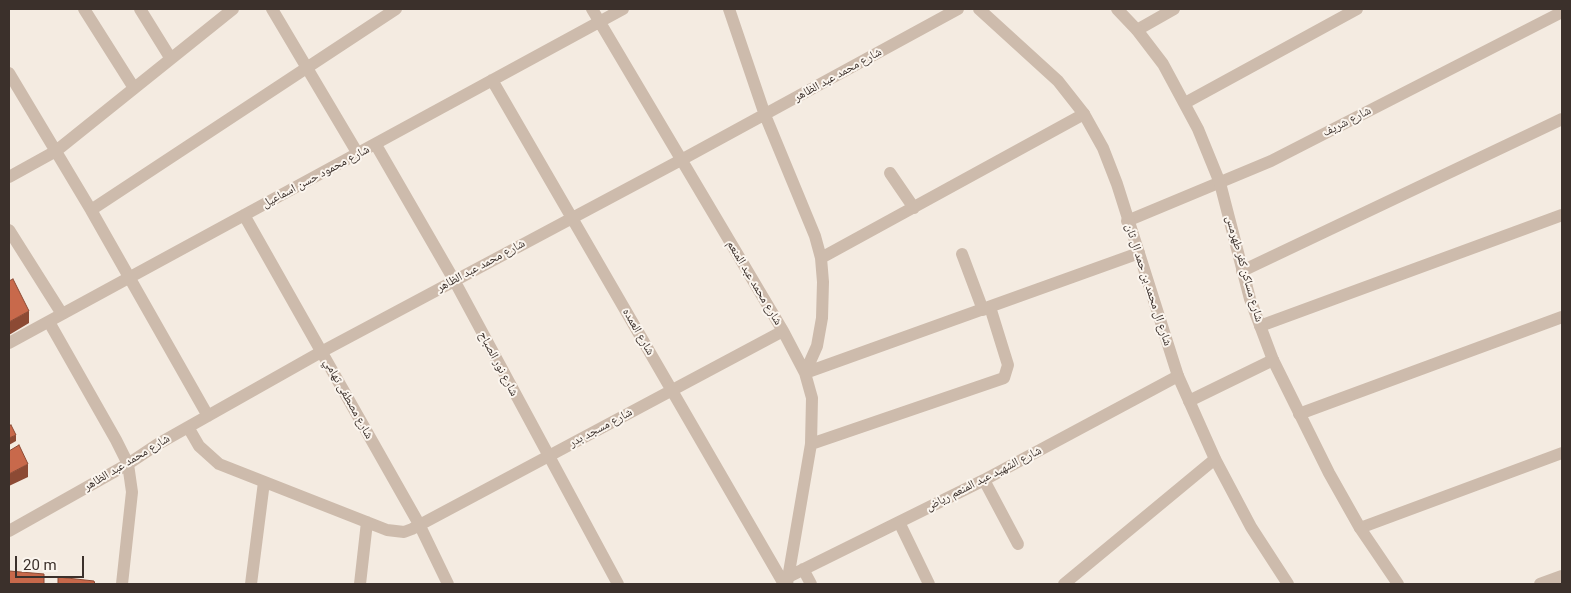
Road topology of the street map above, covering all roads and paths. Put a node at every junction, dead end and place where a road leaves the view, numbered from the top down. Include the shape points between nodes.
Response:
1 (84, 9) edge
2 (140, 9) edge
3 (272, 9) edge
4 (396, 9) edge
5 (592, 9) edge
6 (623, 9) edge
7 (729, 9) edge
8 (958, 9) edge
9 (979, 9) edge
10 (1117, 9) edge
11 (1174, 9) edge
12 (1357, 9) edge
13 (229, 10) edge
14 (1562, 12) edge
15 (600, 21) junction
16 (1137, 30) junction
17 (171, 58) junction
18 (307, 68) junction
19 (9, 73) edge
20 (492, 80) junction
21 (134, 88) junction
22 (1185, 103) junction
23 (1084, 114) junction
24 (765, 115) junction
25 (1562, 119) edge
26 (376, 145) junction
27 (56, 151) junction
28 (358, 154) junction
29 (681, 160) junction
30 (890, 174) dead end
31 (9, 177) edge
32 (1220, 183) junction
33 (914, 208) junction
34 (91, 210) junction
35 (244, 215) junction
36 (1562, 215) edge
37 (572, 218) junction
38 (1128, 221) junction
39 (9, 230) edge
40 (962, 254) dead end
41 (1139, 254) junction
42 (822, 258) junction
43 (1242, 271) junction
44 (130, 277) junction
45 (454, 280) junction
46 (986, 308) junction
47 (62, 314) junction
48 (1562, 317) edge
49 (49, 322) junction
50 (1260, 326) junction
51 (783, 332) junction
52 (9, 344) edge
53 (321, 352) junction
54 (1273, 360) junction
55 (805, 373) junction
56 (1178, 376) junction
57 (672, 390) junction
58 (1189, 401) junction
59 (1299, 414) junction
60 (208, 416) junction
61 (188, 427) junction
62 (811, 444) junction
63 (1562, 453) edge
64 (548, 456) junction
65 (1215, 459) junction
66 (128, 464) junction
67 (984, 480) junction
68 (264, 482) junction
69 (367, 522) junction
70 (899, 522) junction
71 (419, 524) junction
72 (1360, 528) junction
73 (9, 531) edge
74 (1018, 544) dead end
75 (803, 569) junction
76 (1562, 576) edge
77 (786, 582) edge
78 (1285, 583) edge
79 (122, 584) edge
80 (252, 584) edge
81 (360, 584) edge
82 (448, 584) edge
83 (618, 584) edge
84 (811, 584) edge
85 (929, 584) edge
86 (1064, 584) edge
87 (1398, 584) edge
88 (1540, 584) edge

1 - 21 street
2 - 17 street
3 - 18 street
4 - 18 street
5 - 15 street, شارع محمد عبد المنعم
6 - 15 street, شارع محمود حسن اسماعيل
7 - 24 street
8 - 24 street, شارع محمد عبد الظاهر
9 - 23 street, شارع ال محمد بن حمد ال ثان via 1058,81
10 - 16 street, شارع مساكن كفر طهرمس
11 - 16 street
12 - 22 street
13 - 17 street
14 - 32 street, شارع شريف via 1271,161
15 - 20 street, شارع محمود حسن اسماعيل
15 - 29 street, شارع محمد عبد المنعم
16 - 22 street, شارع مساكن كفر طهرمس via 1163,64
17 - 21 street
18 - 28 street
18 - 34 street
19 - 27 street
20 - 26 street, شارع محمود حسن اسماعيل
20 - 37 street, شارع العمده
21 - 27 street
22 - 32 street, شارع مساكن كفر طهرمس
23 - 33 street
23 - 38 street, شارع ال محمد بن حمد ال ثان via 1103,148
24 - 29 street, شارع محمد عبد الظاهر
24 - 42 street
25 - 43 street
26 - 28 street, شارع محمود حسن اسماعيل
26 - 45 street, شارع نور الصباح
27 - 31 street
27 - 34 street
28 - 35 street, شارع محمود حسن اسماعيل
29 - 37 street, شارع محمد عبد الظاهر
29 - 51 street, شارع محمد عبد المنعم
30 - 33 street
32 - 38 street, شارع شريف
32 - 43 street, شارع مساكن كفر طهرمس
33 - 42 street
34 - 44 street
35 - 44 street, شارع محمود حسن اسماعيل
35 - 53 street, شارع مصطفى تهامي
36 - 50 street
37 - 45 street, شارع محمد عبد الظاهر
37 - 57 street, شارع العمده
38 - 41 street, شارع ال محمد بن حمد ال ثان
39 - 47 street
40 - 46 street
41 - 46 street
41 - 56 street, شارع ال محمد بن حمد ال ثان
42 - 55 street via 822,318 816,346
43 - 50 street, شارع مساكن كفر طهرمس
44 - 47 street, شارع محمود حسن اسماعيل
44 - 60 street
45 - 53 street, شارع محمد عبد الظاهر
45 - 64 street, شارع نور الصباح
46 - 55 street
46 - 62 street via 1008,365 1004,378
47 - 49 street, شارع محمود حسن اسماعيل
48 - 59 street
49 - 52 street, شارع محمود حسن اسماعيل
49 - 66 street
50 - 54 street, شارع مساكن كفر طهرمس
51 - 55 street, شارع محمد عبد المنعم
51 - 57 street, شارع مسجد بدر
53 - 60 street, شارع محمد عبد الظاهر
53 - 71 street, شارع مصطفى تهامي
54 - 58 street
54 - 59 street, شارع مساكن كفر طهرمس
55 - 62 street, شارع محمد عبد المنعم via 812,398
56 - 58 street, شارع ال محمد بن حمد ال ثان
56 - 67 street, شارع الشهيد عبد المنعم رياض
57 - 64 street, شارع مسجد بدر
57 - 77 street, شارع العمده
58 - 65 street, شارع ال محمد بن حمد ال ثان
59 - 72 street, شارع مساكن كفر طهرمس
60 - 61 street, شارع محمد عبد الظاهر
61 - 66 street, شارع محمد عبد الظاهر
61 - 68 street, شارع مسجد بدر via 199,446 219,464
62 - 77 street, شارع محمد عبد المنعم
63 - 72 street
64 - 71 street, شارع مسجد بدر
64 - 83 street, شارع نور الصباح
65 - 78 street, شارع ال محمد بن حمد ال ثان
65 - 86 street
66 - 73 street, شارع محمد عبد الظاهر
66 - 79 street via 132,492
67 - 70 street, شارع الشهيد عبد المنعم رياض
67 - 74 street
68 - 69 street, شارع مسجد بدر
68 - 80 street
69 - 71 street, شارع مسجد بدر via 396,532 404,532
69 - 81 street
70 - 75 street, شارع الشهيد عبد المنعم رياض
70 - 85 street
71 - 82 street, شارع مصطفى تهامي
72 - 87 street, شارع مساكن كفر طهرمس
75 - 77 street, شارع الشهيد عبد المنعم رياض
75 - 84 street
76 - 88 street

